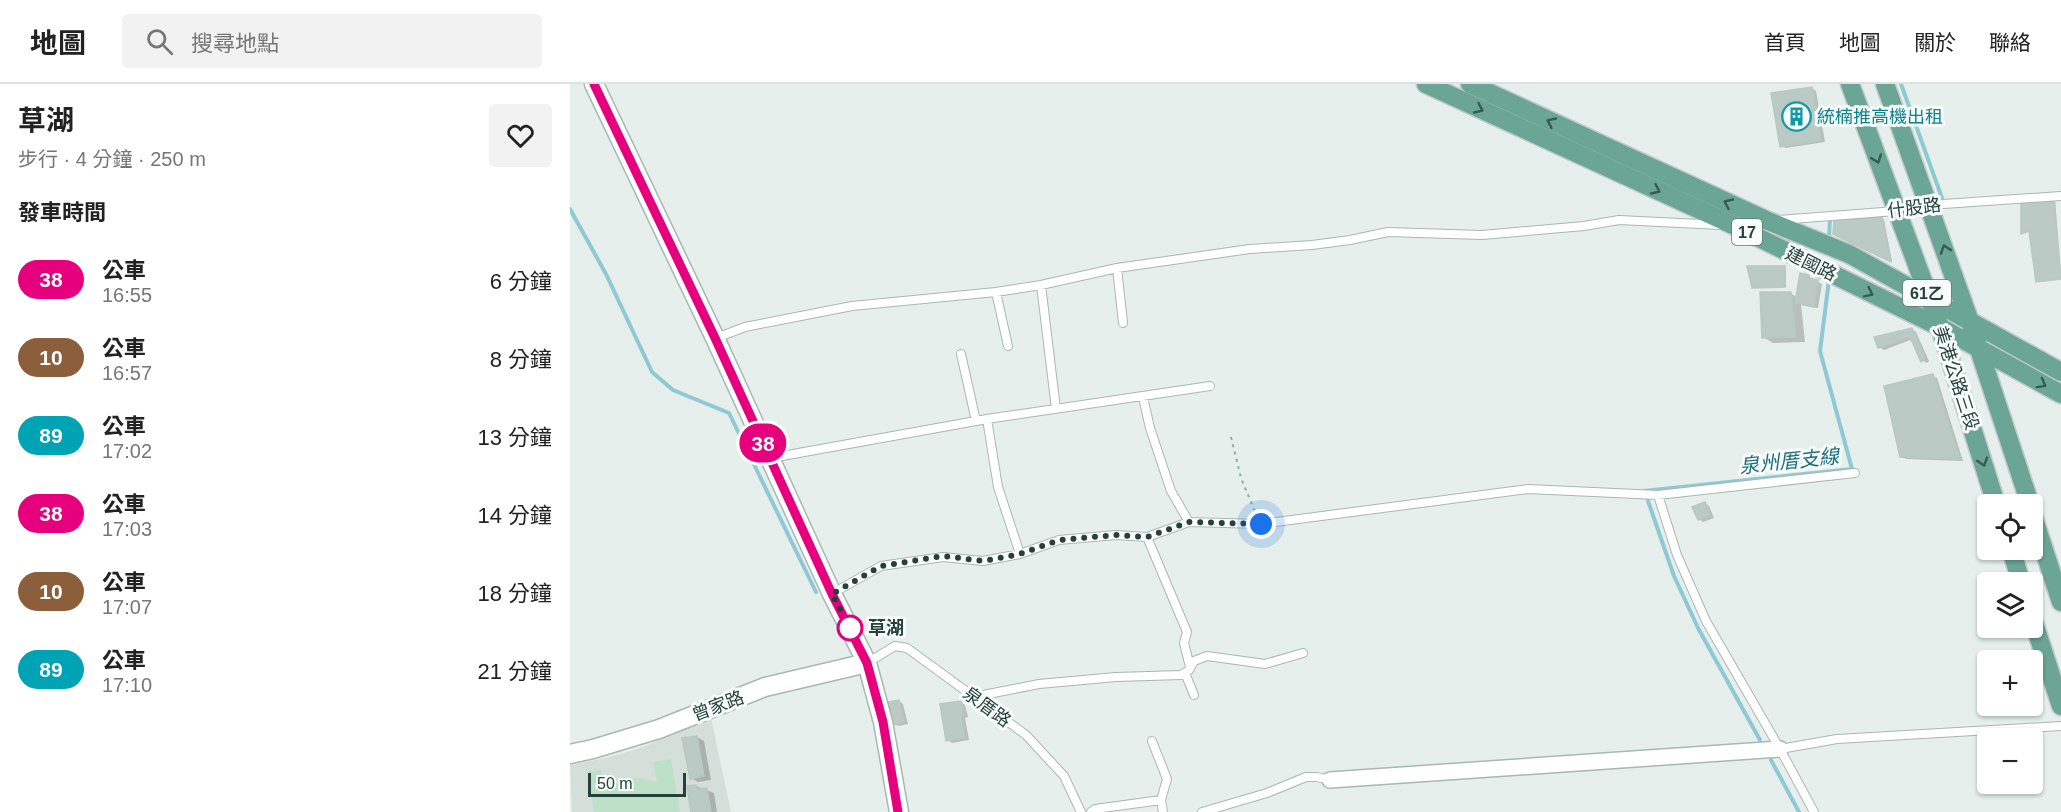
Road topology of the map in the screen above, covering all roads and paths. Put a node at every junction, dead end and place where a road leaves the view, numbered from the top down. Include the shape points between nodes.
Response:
1 (594, 84) edge
2 (1426, 84) edge
3 (1470, 84) edge
4 (1850, 84) edge
5 (1885, 84) edge
6 (2061, 196) edge
7 (1929, 205) junction
8 (1896, 211) junction
9 (1762, 222) junction
10 (1739, 225) junction
11 (1117, 268) junction
12 (1041, 285) junction
13 (996, 292) junction
14 (1930, 299) junction
15 (1970, 322) junction
16 (1123, 323) dead end
17 (1940, 327) junction
18 (715, 338) junction
19 (1008, 346) dead end
20 (1980, 350) junction
21 (961, 354) dead end
22 (2061, 372) edge
23 (1210, 386) dead end
24 (2061, 394) edge
25 (1143, 398) junction
26 (1056, 410) junction
27 (987, 419) junction
28 (976, 421) junction
29 (1230, 437) dead end
30 (770, 458) junction
31 (1855, 473) dead end
32 (1993, 494) edge
33 (2027, 494) edge
34 (1659, 495) junction
35 (1189, 522) junction
36 (1261, 524) junction
37 (1147, 537) junction
38 (2043, 547) edge
39 (1020, 554) junction
40 (832, 594) junction
41 (2061, 602) edge
42 (2039, 638) edge
43 (1303, 653) dead end
44 (867, 663) junction
45 (1187, 670) junction
46 (1194, 695) dead end
47 (973, 697) junction
48 (2061, 706) edge
49 (2061, 726) edge
50 (1152, 741) dead end
51 (1780, 749) junction
52 (570, 754) edge
53 (1330, 780) joint
54 (1161, 800) junction
55 (898, 812) edge
56 (1081, 812) edge
57 (1091, 812) edge
58 (1163, 812) edge
59 (1202, 812) edge
60 (1814, 812) edge

1 - 18 street
2 -> 10 main road, 建國路 / 17
9 -> 3 main road, 建國路 / 17
4 -> 8 main road, 美港公路三段 / 61乙
5 - 7 main road, 美港公路三段 / 61乙
6 - 7 lane, 什股路
7 - 8 lane, 什股路
15 -> 7 main road, 美港公路三段 / 61乙
8 - 9 lane, 什股路
8 - 14 main road, 美港公路三段 / 61乙
9 - 14 main road, 建國路 / 17 via 1850,254
10 - 11 lane via 1619,220 1482,235 1388,232
10 -> 17 main road, 建國路 / 17
11 - 12 lane
11 - 16 lane
12 - 13 lane
12 - 26 lane
13 - 18 lane via 852,306 745,327
13 - 19 lane
14 - 15 main road, 建國路 / 17
14 - 17 main road, 美港公路三段 / 61乙
15 - 20 main road, 美港公路三段 / 61乙
15 - 22 main road, 建國路 / 17
17 - 20 main road, 建國路 / 17
17 -> 32 main road, 美港公路三段 / 61乙
18 - 30 street
20 -> 24 main road, 建國路 / 17
20 - 33 main road, 美港公路三段 / 61乙
21 - 28 lane
23 - 25 lane
25 - 26 lane
25 - 35 lane via 1171,490
26 - 27 lane
27 - 28 lane
27 - 39 lane via 998,487
28 - 30 lane
29 - 36 path via 1241,478
30 - 40 street
31 - 34 lane
34 - 36 lane via 1528,489
34 - 51 lane via 1677,555 1706,621
35 - 36 lane
35 - 37 lane
37 - 39 lane via 1116,535 1059,540
37 - 45 lane via 1187,632
38 - 41 main road
39 - 40 lane via 983,561 943,556 881,566
40 - 44 street
42 - 48 main road
43 - 45 lane via 1265,664 1207,656 1194,661
44 - 47 lane, 泉厝路 via 895,646 907,648
44 - 52 street, 曾家路 via 765,687 659,729
44 - 55 street via 883,722
45 - 46 lane
45 - 47 lane via 1181,675 1039,684
47 - 56 lane, 泉厝路 via 1026,735 1051,760 1064,776
49 - 51 lane via 1837,739
50 - 54 lane via 1167,779
51 - 53 street
51 - 60 lane
53 - 59 lane via 1306,777
54 - 57 lane
54 - 58 lane

